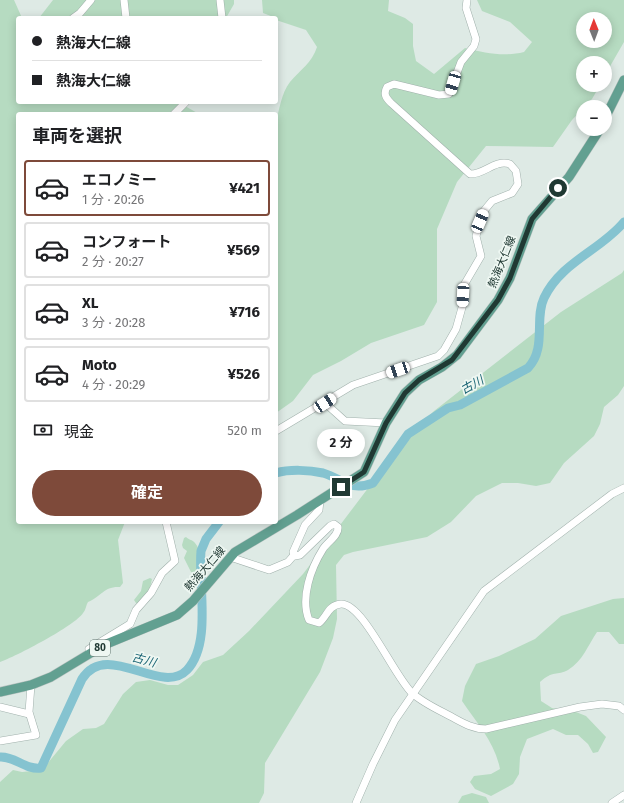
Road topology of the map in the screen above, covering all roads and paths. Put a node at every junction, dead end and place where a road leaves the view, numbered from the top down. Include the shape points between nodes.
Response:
1 (91, 0) edge
2 (124, 0) edge
3 (220, 0) edge
4 (467, 0) edge
5 (76, 16) edge
6 (126, 16) edge
7 (222, 16) edge
8 (624, 80) edge
9 (184, 104) edge
10 (612, 104) edge
11 (176, 112) edge
12 (595, 136) edge
13 (325, 403) junction
14 (386, 423) junction
15 (278, 430) edge
16 (624, 488) edge
17 (320, 501) junction
18 (166, 524) edge
19 (294, 555) junction
20 (230, 557) junction
21 (80, 660) junction
22 (31, 685) junction
23 (0, 692) edge
24 (413, 693) junction
25 (0, 707) edge
26 (624, 710) edge
27 (29, 714) junction
28 (0, 741) edge
29 (624, 795) edge
30 (356, 803) edge
31 (612, 803) edge

1 - 5 street
2 - 6 street
3 - 7 street
4 - 13 street via 466,8 476,39 474,46 461,62 449,94 439,95 394,84 387,87 385,97 470,174 502,162 510,164 518,175 517,188 507,196 492,201 483,212 476,234 480,259 464,285 463,304 456,329 444,350 434,358 353,385
8 - 10 main road
9 - 11 street
12 - 14 main road, 熱海大仁線 / 80 via 569,177 532,219 510,278 498,300 452,360 419,380 405,393
13 - 14 street via 345,421
13 - 15 street
14 - 17 main road, 熱海大仁線 / 80 via 366,468 352,481
16 - 24 street via 612,494 484,592
17 - 19 street via 319,510 305,525 296,543 292,552
17 - 20 main road, 熱海大仁線 / 80
18 - 21 street via 175,561 162,573 151,594 136,610 130,624 89,649
19 - 20 street via 288,562 269,570
19 - 24 street via 300,555 330,526 338,527 338,532 322,549 312,571 305,606 309,620 319,623 328,610 335,606 350,606 363,618
20 - 21 main road, 熱海大仁線 / 80 via 197,597 177,615 104,645
21 - 22 main road, 熱海大仁線 / 80 via 58,674
22 - 23 main road, 熱海大仁線 / 80
22 - 27 street
24 - 26 street via 440,711 478,729 602,704 611,704
24 - 30 street via 389,733
25 - 27 street
27 - 28 street via 36,735
29 - 31 street

